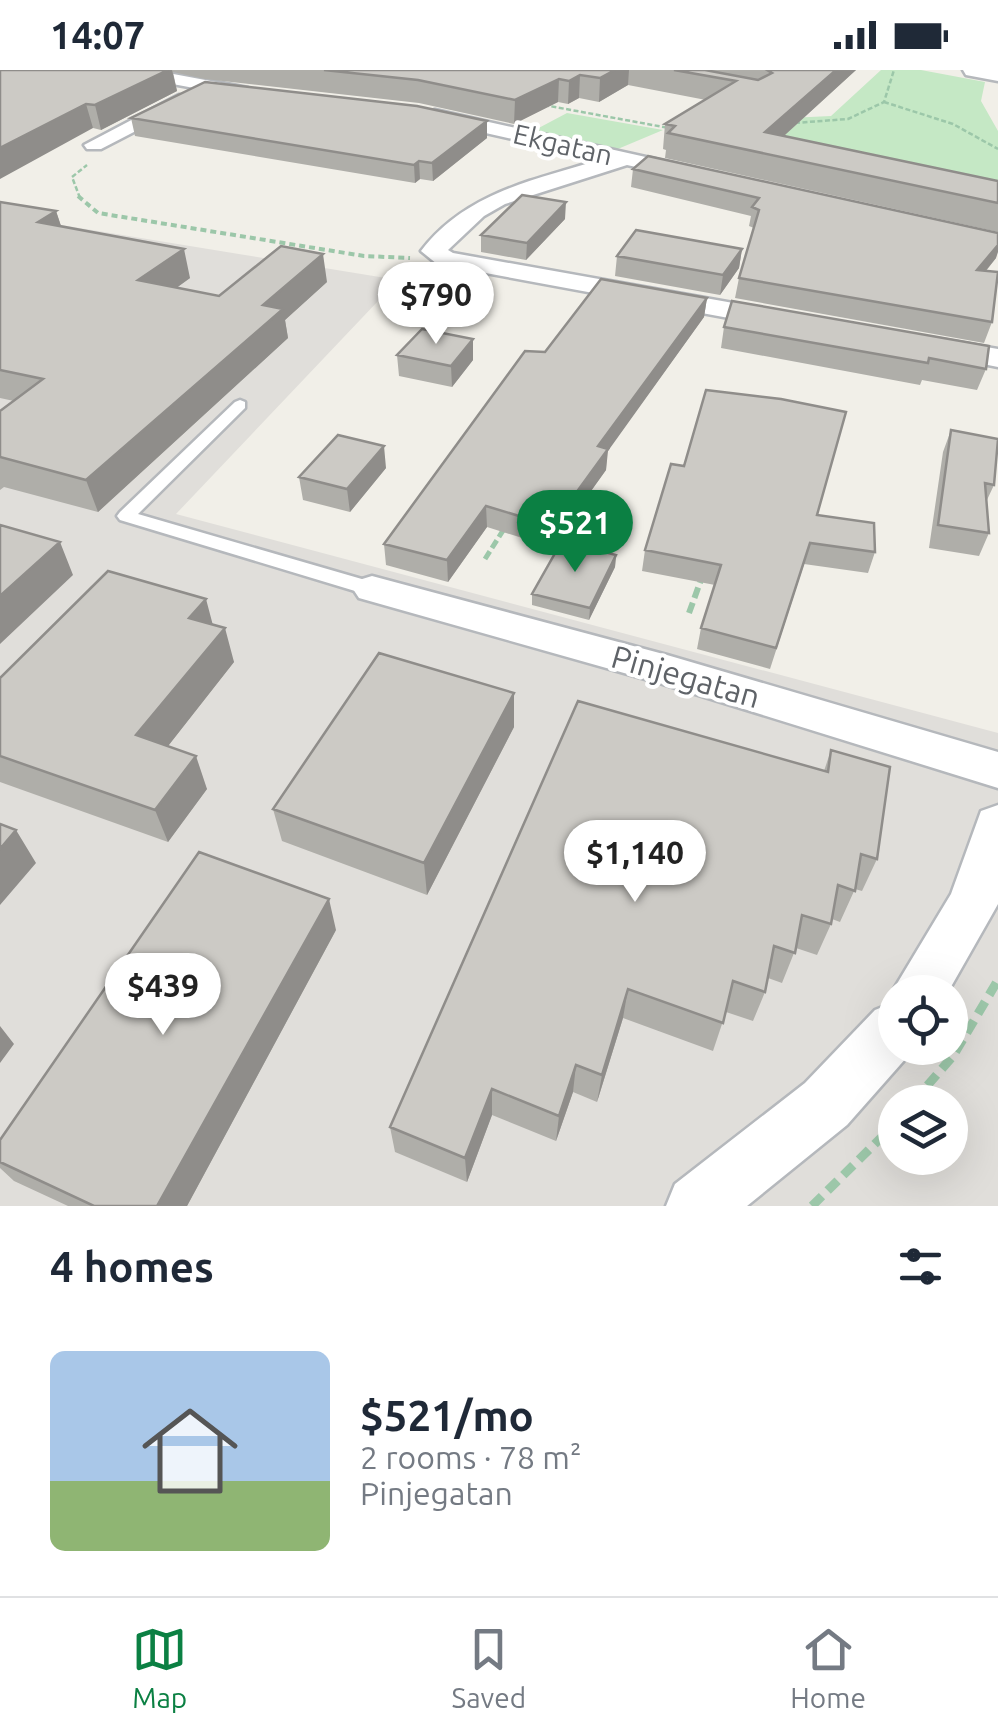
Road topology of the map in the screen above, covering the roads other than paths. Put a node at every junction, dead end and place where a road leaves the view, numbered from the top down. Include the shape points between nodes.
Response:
1 (124, 70) edge
2 (974, 70) edge
3 (998, 74) edge
4 (204, 88) junction
5 (272, 96) edge
6 (419, 113) edge
7 (94, 145) road end
8 (620, 157) junction
9 (719, 180) edge
10 (808, 324) edge
11 (903, 341) edge
12 (998, 358) edge
13 (240, 405) dead end
14 (372, 589) joint
15 (998, 770) edge
16 (998, 824) edge
17 (929, 975) edge
18 (878, 1047) edge
19 (697, 1206) edge

1 - 4 street
2 - 3 street
4 - 5 street
4 - 7 street
6 - 8 street, Ekgatan
8 - 9 street, Ekgatan
8 - 10 street via 497,199 433,251
11 - 12 street
13 - 14 lane via 126,516
14 - 15 street, Pinjegatan
16 - 17 street via 973,903
18 - 19 street via 826,1104

